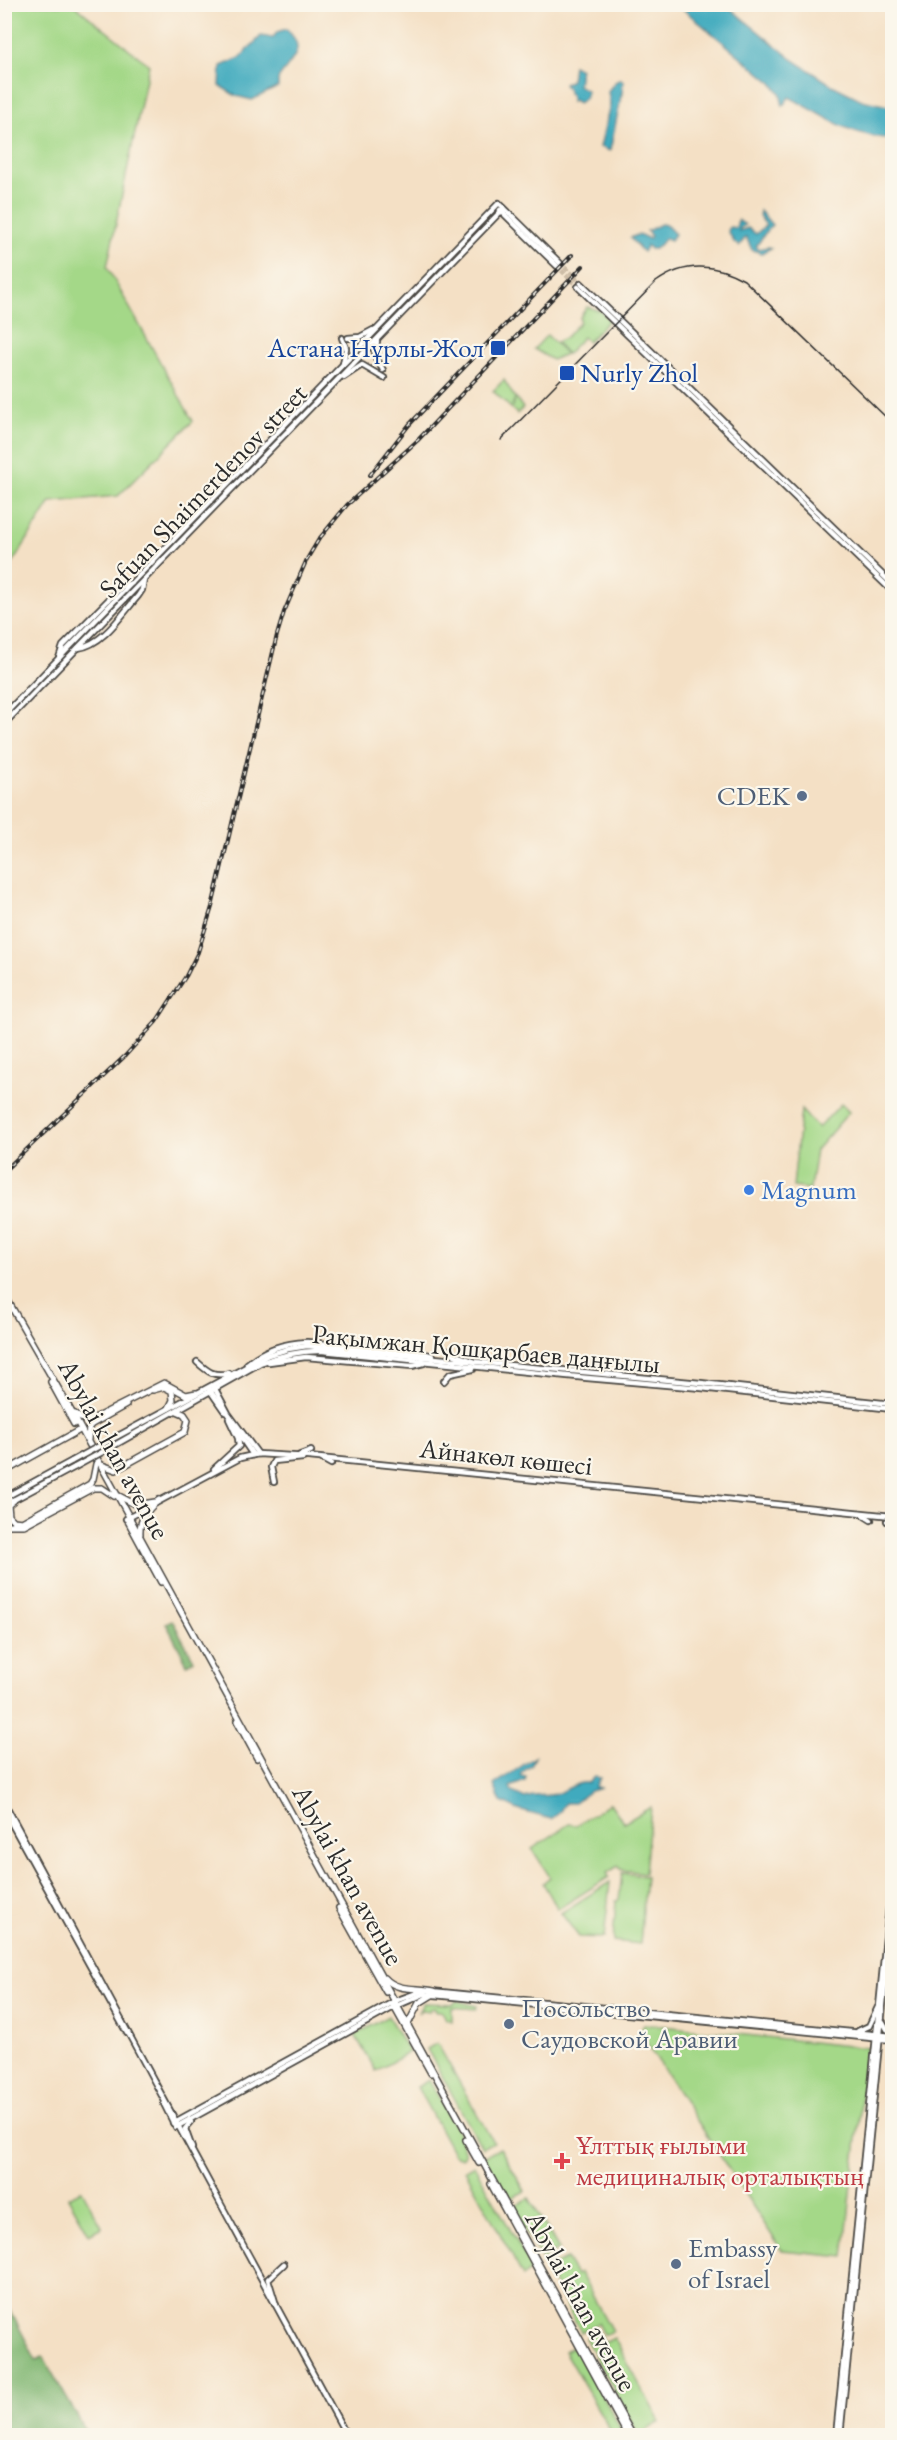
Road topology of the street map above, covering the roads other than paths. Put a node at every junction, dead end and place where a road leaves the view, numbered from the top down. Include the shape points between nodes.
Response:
1 (503, 210) junction
2 (558, 264) tunnel mouth
3 (580, 285) tunnel mouth
4 (378, 327) junction
5 (378, 338) junction
6 (343, 364) junction
7 (383, 370) dead end
8 (384, 378) dead end
9 (332, 385) junction
10 (697, 398) junction
11 (144, 580) junction
12 (892, 584) edge
13 (892, 591) edge
14 (78, 648) junction
15 (4, 715) edge
16 (4, 724) edge
17 (4, 1294) edge
18 (4, 1300) edge
19 (27, 1334) junction
20 (448, 1350) dead end
21 (197, 1362) dead end
22 (478, 1365) junction
23 (235, 1372) junction
24 (444, 1381) dead end
25 (212, 1388) junction
26 (196, 1393) junction
27 (892, 1404) edge
28 (70, 1408) junction
29 (169, 1408) junction
30 (892, 1409) edge
31 (177, 1411) junction
32 (229, 1419) junction
33 (78, 1430) junction
34 (89, 1444) junction
35 (310, 1454) junction
36 (255, 1455) junction
37 (320, 1458) junction
38 (98, 1464) junction
39 (331, 1464) dead end
40 (402, 1466) junction
41 (4, 1470) edge
42 (390, 1470) dead end
43 (210, 1473) junction
44 (274, 1482) dead end
45 (115, 1495) junction
46 (8, 1497) edge
47 (159, 1500) junction
48 (4, 1505) edge
49 (858, 1512) junction
50 (128, 1518) junction
51 (891, 1519) edge
52 (871, 1520) dead end
53 (4, 1525) edge
54 (142, 1540) junction
55 (4, 1802) edge
56 (4, 1810) edge
57 (892, 1877) edge
58 (892, 1914) edge
59 (372, 1959) junction
60 (433, 1993) junction
61 (395, 2004) junction
62 (879, 2005) junction
63 (882, 2020) junction
64 (408, 2024) junction
65 (855, 2032) junction
66 (878, 2036) junction
67 (892, 2036) edge
68 (208, 2110) junction
69 (176, 2124) junction
70 (195, 2159) junction
71 (284, 2264) dead end
72 (855, 2269) junction
73 (277, 2308) junction
74 (347, 2436) edge
75 (628, 2436) edge
76 (633, 2436) edge
77 (836, 2436) edge
78 (840, 2436) edge

1 - 2 main road
1 - 4 main road, Safuan Shaimerdenov street via 497,205
1 - 5 main road, Safuan Shaimerdenov street
3 - 10 main road
4 - 6 main road, Safuan Shaimerdenov street
4 - 6 main road via 360,337 345,338
5 - 7 main road via 375,356
5 - 9 main road, Safuan Shaimerdenov street
6 - 15 main road, Safuan Shaimerdenov street
8 - 9 main road via 362,365
9 - 11 main road, Safuan Shaimerdenov street
10 - 12 main road
10 - 13 main road
11 - 14 main road, Safuan Shaimerdenov street
11 - 14 main road via 138,596 101,637 90,646
14 - 16 main road, Safuan Shaimerdenov street
17 - 19 main road
18 - 19 main road
19 - 28 main road, Abylai khan avenue
19 - 33 main road, Abylai khan avenue
20 - 22 main road
21 - 23 main road via 211,1374
22 - 23 main road, Рақымжан Қошқарбаев даңғылы via 307,1346 278,1352
22 - 24 main road via 450,1374
22 - 25 main road, Рақымжан Қошқарбаев даңғылы via 314,1351 282,1355
22 - 27 main road, Рақымжан Қошқарбаев даңғылы
22 - 30 main road, Рақымжан Қошқарбаев даңғылы
23 - 25 main road, Рақымжан Қошқарбаев даңғылы
25 - 26 main road, Рақымжан Қошқарбаев даңғылы
25 - 31 main road, Рақымжан Қошқарбаев даңғылы
25 - 32 main road
25 - 36 main road
26 - 28 main road via 186,1395 171,1385 159,1383 89,1421
26 - 29 main road, Рақымжан Қошқарбаев даңғылы
28 - 34 main road, Abylai khan avenue
29 - 34 main road via 172,1391 164,1387 155,1389 92,1424 87,1435
29 - 46 main road, Рақымжан Қошқарбаев даңғылы, bridge
31 - 38 main road via 188,1420 185,1432 116,1470
31 - 46 main road, Рақымжан Қошқарбаев даңғылы, bridge via 75,1467
32 - 36 main road
32 - 43 main road via 239,1446
33 - 38 main road, Abylai khan avenue
33 - 41 main road
34 - 38 main road, Abylai khan avenue
35 - 36 main road, Айнакөл көшесі
35 - 37 main road, Айнакөл көшесі
35 - 44 main road via 274,1461
36 - 43 main road, Айнакөл көшесі
37 - 39 main road
37 - 40 main road, Айнакөл көшесі
38 - 45 main road, Abylai khan avenue
38 - 46 main road via 90,1484 22,1522 14,1521 7,1513
40 - 42 main road
40 - 49 main road, Айнакөл көшесі
43 - 47 main road, Айнакөл көшесі
45 - 47 main road via 136,1505
45 - 50 main road, Abylai khan avenue
45 - 53 main road via 93,1488 24,1525
46 - 48 main road, Рақымжан Қошқарбаев даңғылы
47 - 50 main road, Айнакөл көшесі
47 - 54 main road via 141,1522
49 - 51 main road, Айнакөл көшесі
49 - 52 main road
50 - 54 main road, Abylai khan avenue
50 - 61 main road, Abylai khan avenue
54 - 59 main road, Abylai khan avenue
55 - 69 main road
56 - 69 main road
57 - 62 main road
58 - 63 main road
59 - 60 main road via 389,1983
59 - 61 main road, Abylai khan avenue
60 - 61 main road via 415,1992
60 - 64 main road via 419,2003
60 - 65 main road
60 - 66 main road
61 - 64 main road, Abylai khan avenue
61 - 68 main road
61 - 69 main road
61 - 75 main road, Abylai khan avenue
62 - 65 main road via 869,2026
62 - 66 main road
63 - 66 main road
63 - 67 main road
64 - 76 main road, Abylai khan avenue
65 - 66 main road
66 - 67 main road
66 - 72 main road
68 - 69 main road
68 - 70 main road via 185,2127
69 - 70 main road
70 - 73 main road
71 - 73 main road via 268,2279
72 - 77 main road
72 - 78 main road
73 - 74 main road

